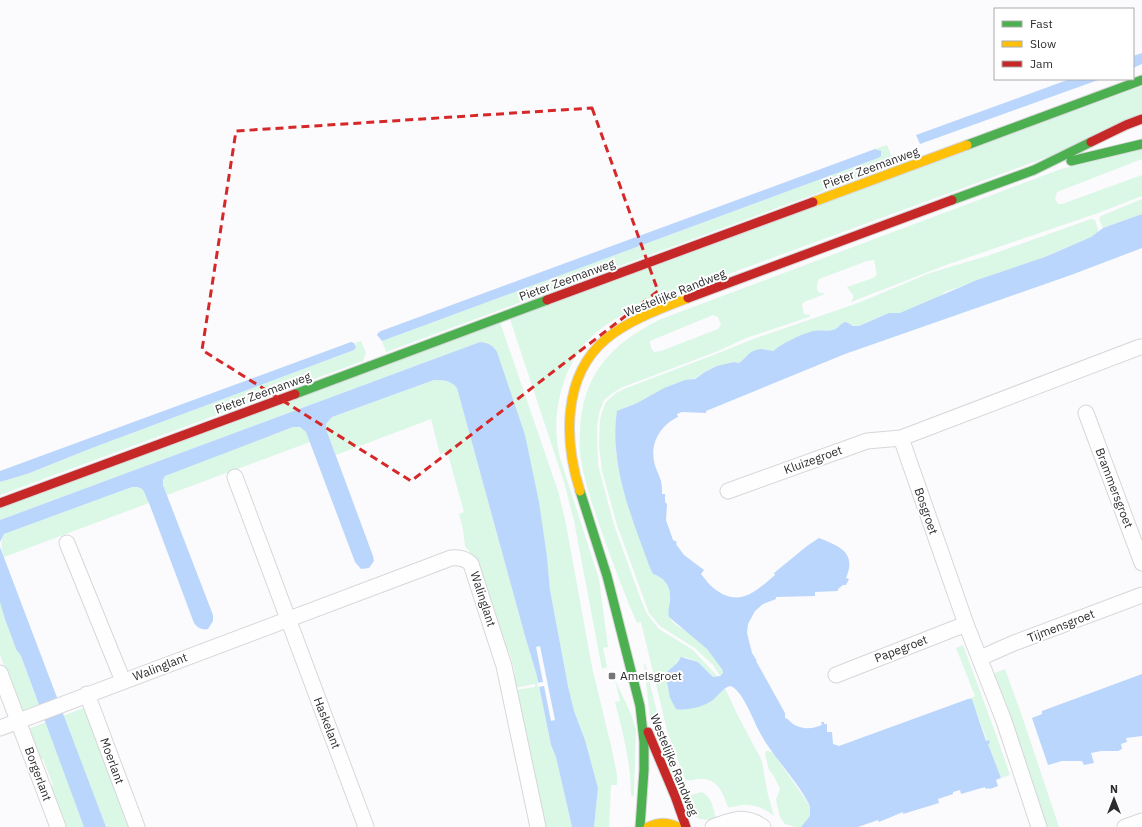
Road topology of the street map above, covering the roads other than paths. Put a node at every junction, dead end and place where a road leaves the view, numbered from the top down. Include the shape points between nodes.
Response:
1 (1142, 80) edge
2 (1142, 119) edge
3 (1142, 144) edge
4 (1034, 170) junction
5 (1142, 347) edge
6 (1086, 413) dead end
7 (901, 438) junction
8 (235, 477) dead end
9 (728, 491) dead end
10 (0, 503) edge
11 (67, 543) dead end
12 (1142, 563) edge
13 (1142, 595) edge
14 (287, 619) junction
15 (966, 624) junction
16 (980, 658) junction
17 (0, 673) edge
18 (836, 675) dead end
19 (123, 681) junction
20 (81, 697) junction
21 (640, 712) junction
22 (22, 719) junction
23 (0, 728) edge
24 (1142, 821) edge
25 (58, 827) edge
26 (137, 827) edge
27 (366, 827) edge
28 (538, 827) edge
29 (640, 827) edge
30 (648, 827) edge
31 (678, 827) edge
32 (686, 827) edge
33 (713, 827) edge
34 (764, 827) edge
35 (1039, 827) edge
36 (1125, 827) edge

1 - 10 street, Pieter Zeemanweg
2 - 4 street, Westelijke Randweg
3 - 4 street, Westelijke Randweg
4 - 21 street, Westelijke Randweg via 678,302 616,331 588,360 574,393 570,412 569,441 577,479 614,600
5 - 7 street
6 - 12 street, Brammersgroet
7 - 9 street, Kluizegroet via 868,441
7 - 15 street, Bosgroet
8 - 14 street
11 - 19 street, Walinglant
13 - 16 street, Tijmensgroet
14 - 19 street, Walinglant
14 - 27 street, Haskelant
14 - 28 street, Walinglant via 451,558 468,560 504,666
15 - 16 street, Bosgroet
15 - 18 street, Papegroet
16 - 35 street, Bosgroet
17 - 22 street, Borgerlant
19 - 20 street, Walinglant
20 - 22 street, Walinglant
20 - 26 street, Moerlant
21 - 29 street, Westelijke Randweg via 645,765
21 - 32 street, Westelijke Randweg
22 - 23 street, Walinglant
22 - 25 street, Borgerlant
24 - 36 street
30 - 31 street, Westelijke Randweg via 662,822
33 - 34 street via 743,819 754,821

